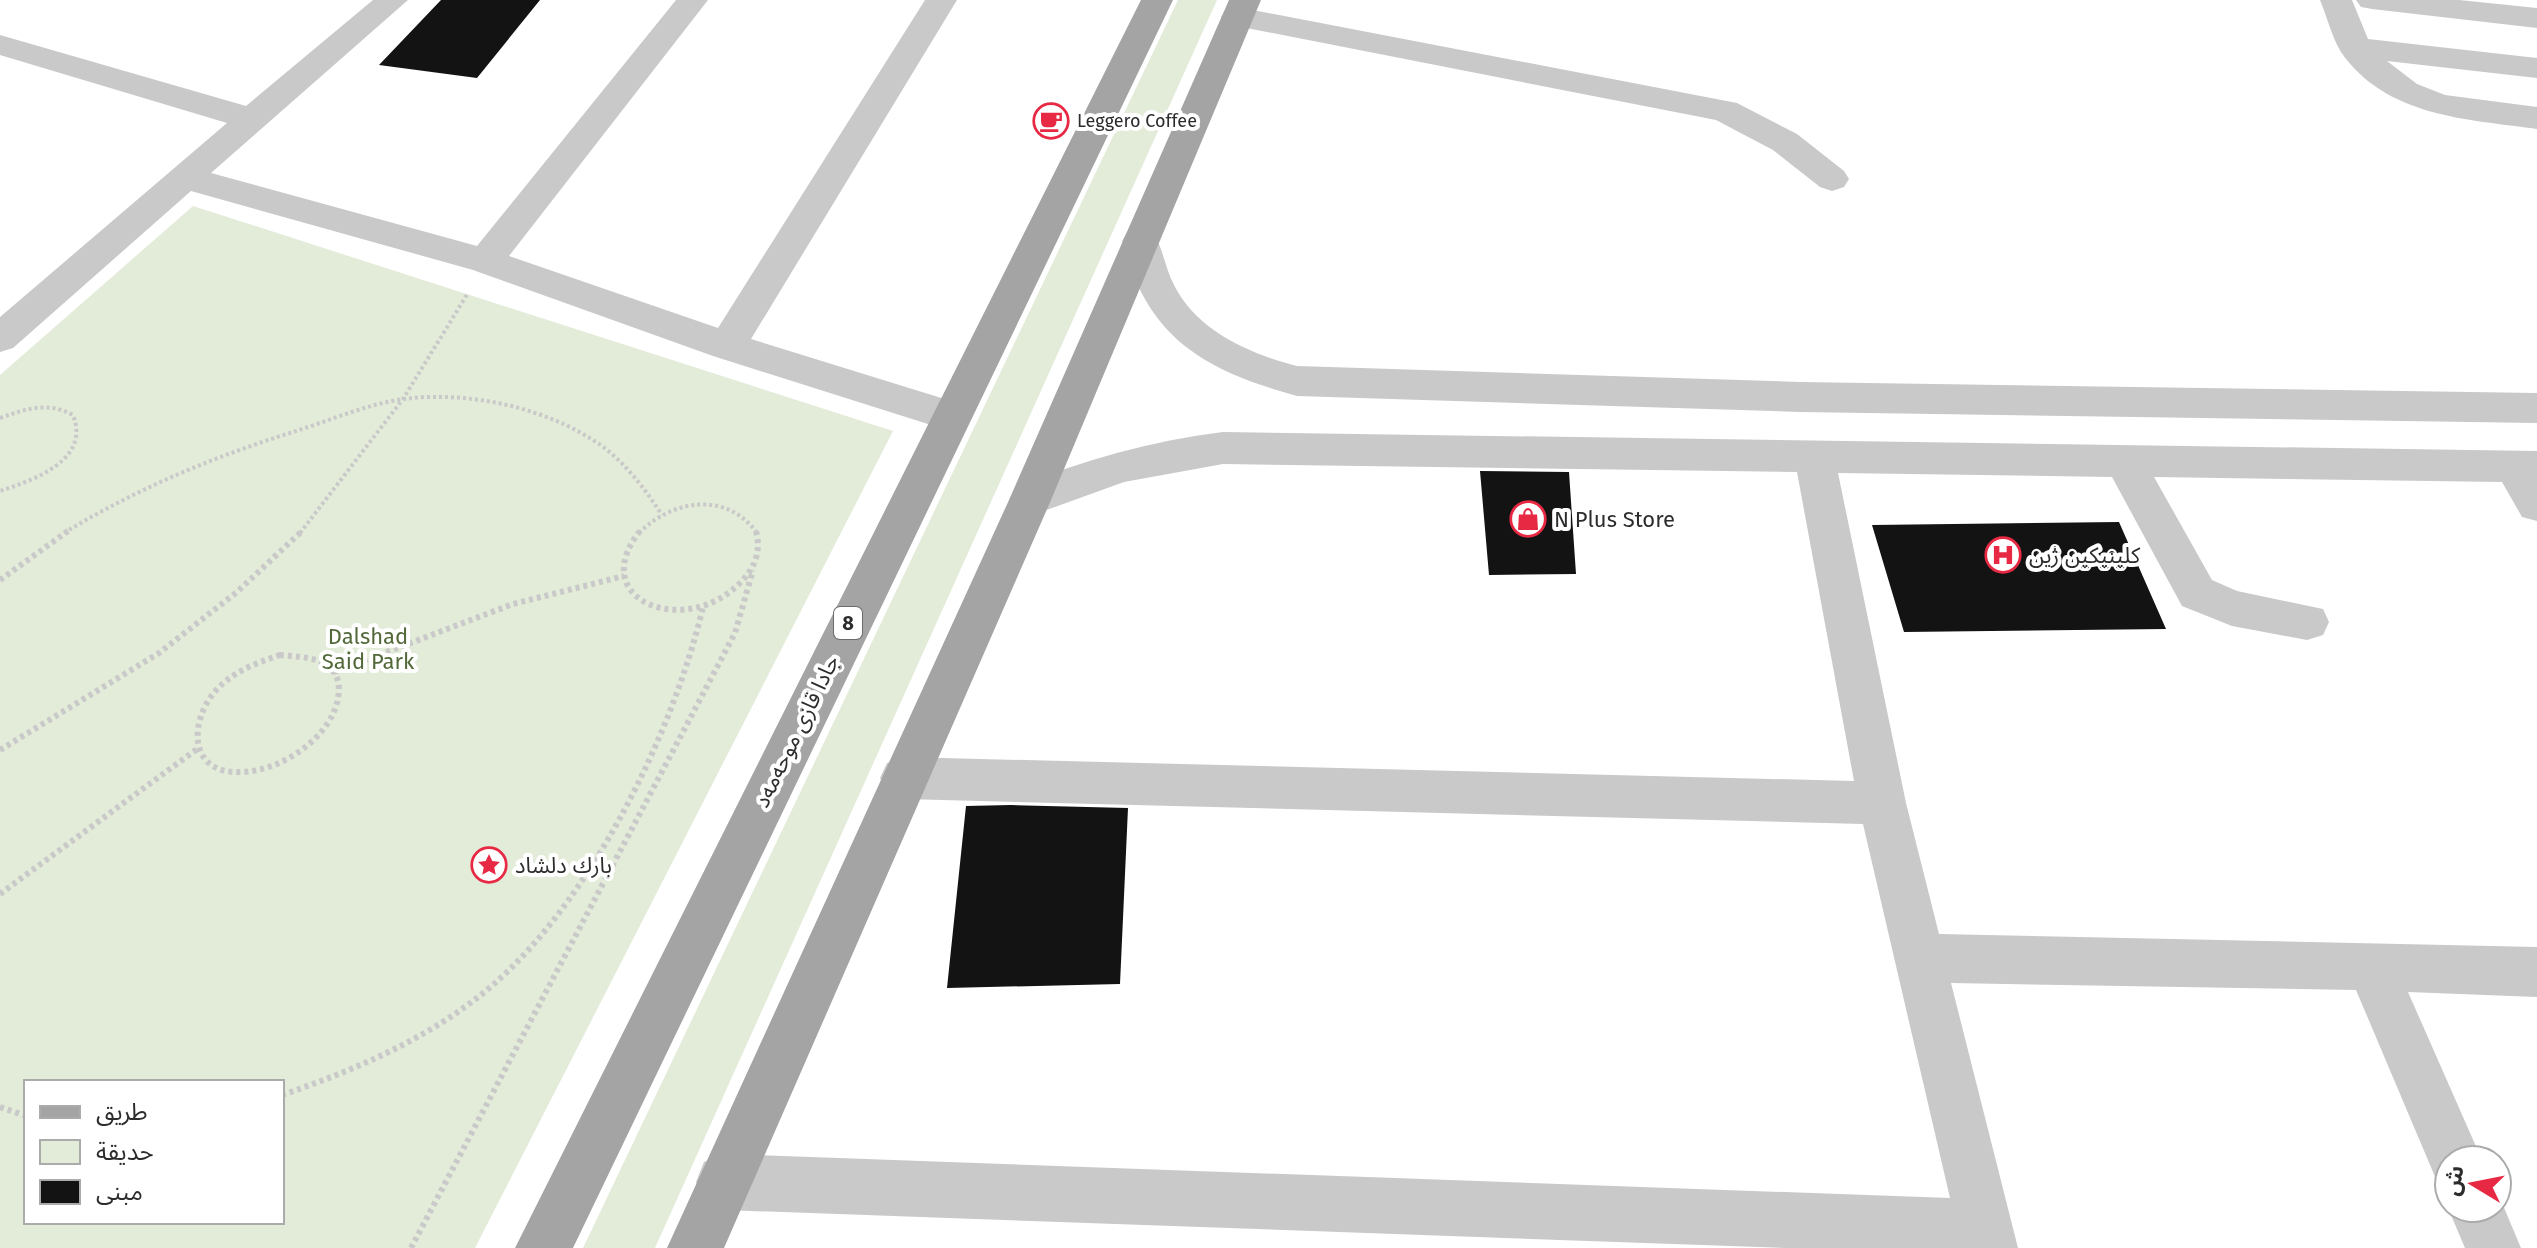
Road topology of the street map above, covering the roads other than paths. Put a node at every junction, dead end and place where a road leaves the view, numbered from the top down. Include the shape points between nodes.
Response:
1 (392, 0) edge
2 (692, 0) edge
3 (941, 0) edge
4 (1157, 0) edge
5 (2336, 0) edge
6 (2372, 0) edge
7 (1241, 8) edge
8 (2537, 18) edge
9 (0, 45) edge
10 (2355, 48) junction
11 (2537, 68) edge
12 (249, 118) junction
13 (2537, 118) edge
14 (186, 178) junction
15 (1832, 179) dead end
16 (1140, 241) junction
17 (485, 261) junction
18 (0, 338) edge
19 (727, 346) junction
20 (1410, 385) junction
21 (2537, 408) edge
22 (950, 416) junction
23 (1410, 450) junction
24 (1815, 457) junction
25 (2124, 461) junction
26 (2525, 467) edge
27 (1030, 500) junction
28 (2537, 505) edge
29 (2307, 622) dead end
30 (904, 778) junction
31 (1882, 803) junction
32 (1921, 958) junction
33 (2371, 966) junction
34 (2537, 972) edge
35 (2448, 1144) edge
36 (724, 1182) junction
37 (2483, 1224) edge
38 (1987, 1237) edge
39 (543, 1248) edge
40 (695, 1248) edge
41 (2493, 1248) edge

1 - 12 street
2 - 17 street
3 - 19 street
4 - 22 main road, جادا قازی موحەمەد / 8
5 - 10 street
6 - 8 street
7 - 15 street via 1725,111 1785,142
7 - 16 main road
9 - 12 street
10 - 11 street
10 - 13 street via 2405,91 2439,105
12 - 14 street
14 - 17 street
14 - 18 street
16 - 20 street via 1155,289 1170,311 1191,333 1238,363 1297,381
16 - 27 main road
17 - 19 street
19 - 22 street
20 - 21 street via 1800,397
20 - 23 street
22 - 39 main road, جادا قازی موحەمەد / 8
23 - 24 street
23 - 27 street via 1263,447 1183,452 1105,469
24 - 25 street
24 - 31 street
25 - 26 street
25 - 29 street via 2197,593 2232,608
26 - 28 street
27 - 30 main road
30 - 31 street
30 - 36 main road
31 - 32 street
32 - 33 street
32 - 38 street
33 - 34 street
33 - 35 street
36 - 38 street
36 - 40 main road
37 - 41 street

